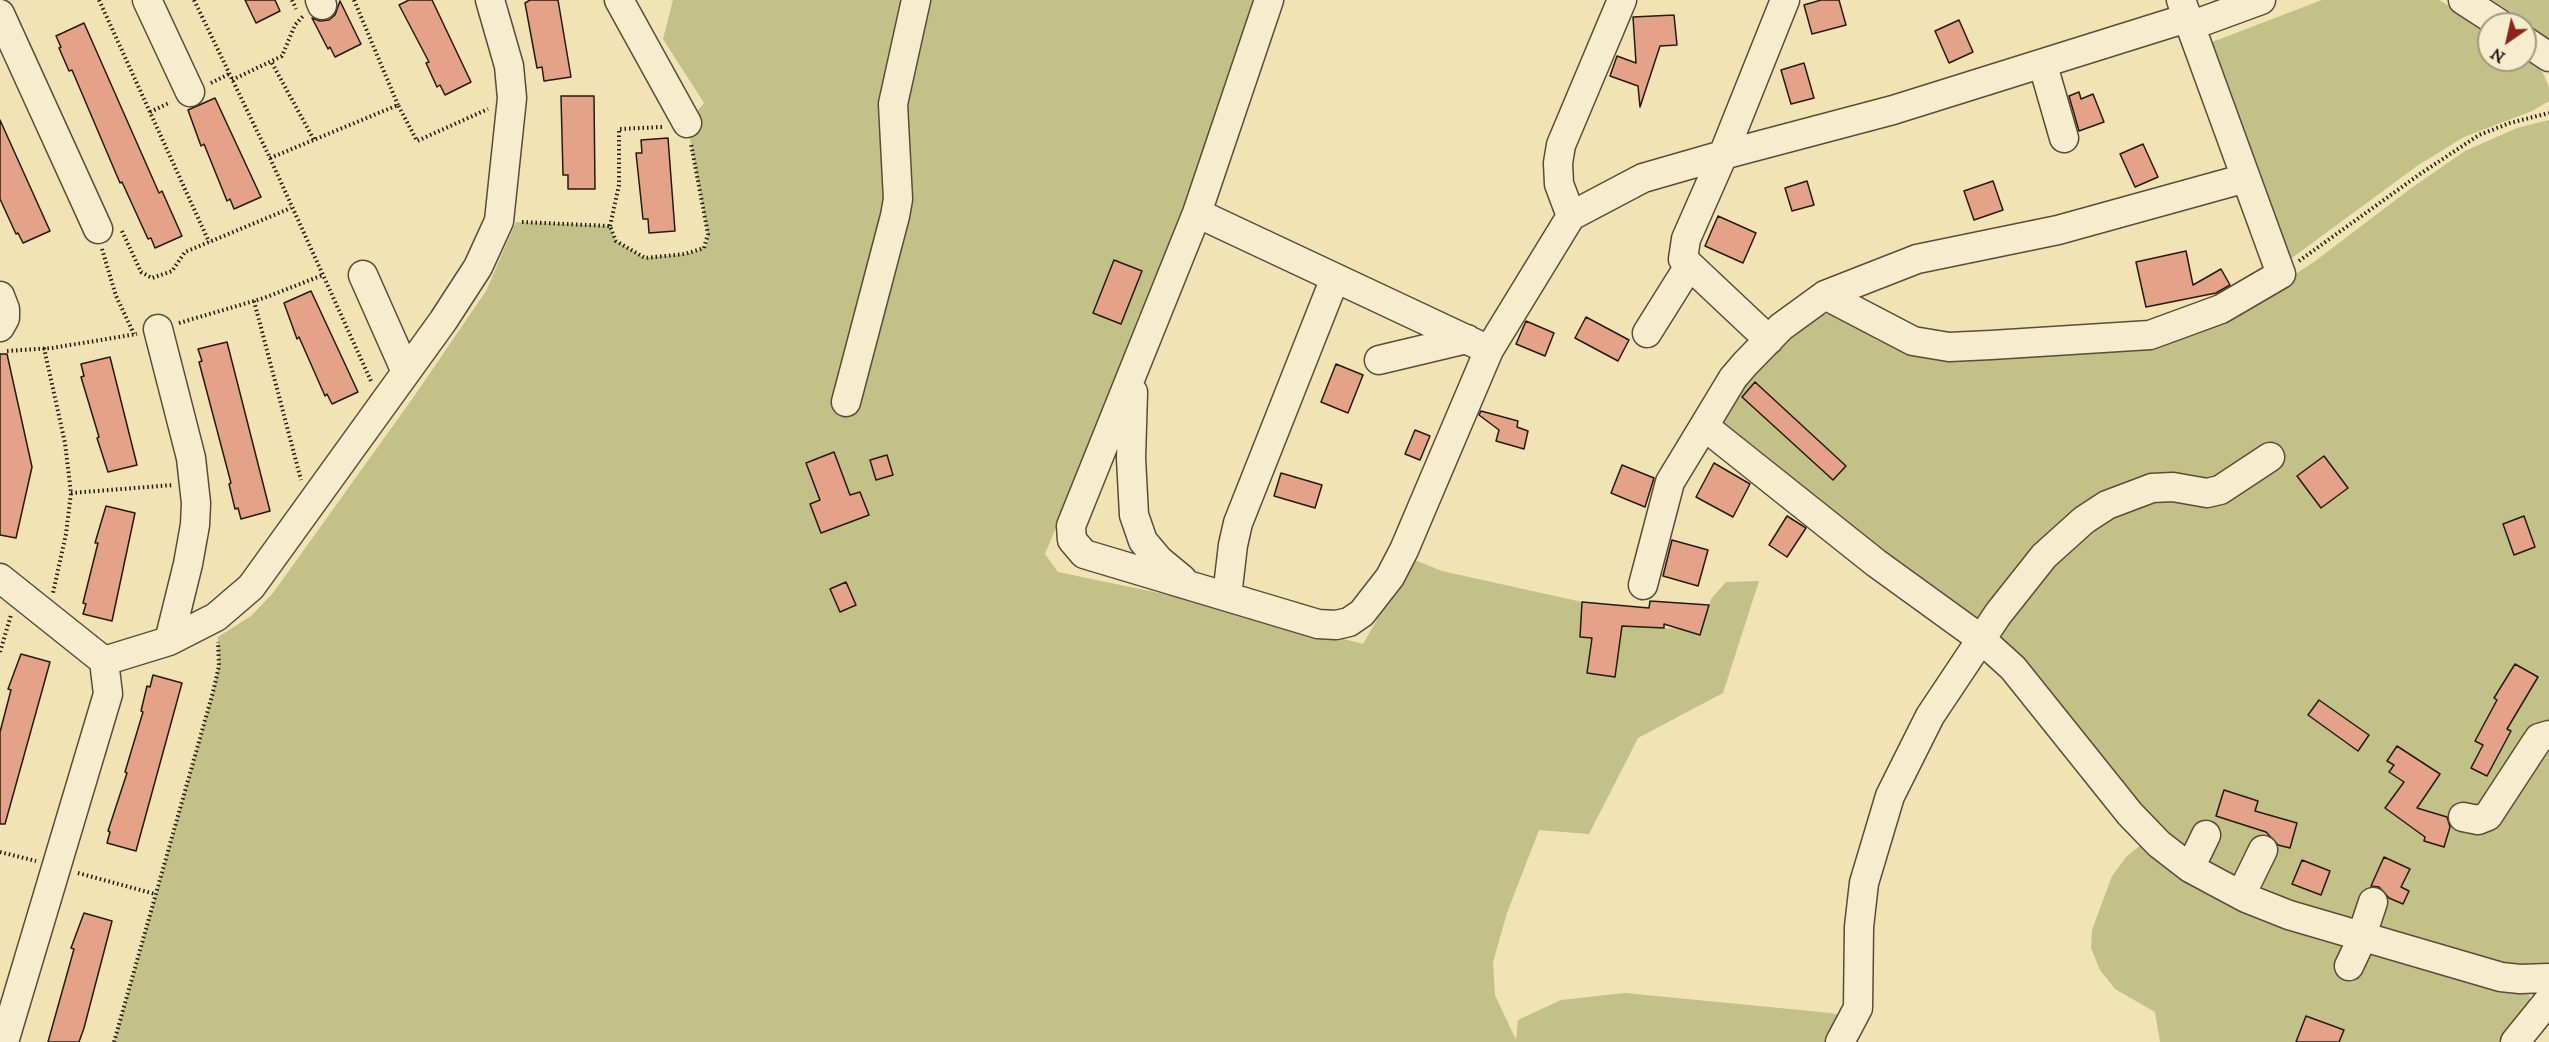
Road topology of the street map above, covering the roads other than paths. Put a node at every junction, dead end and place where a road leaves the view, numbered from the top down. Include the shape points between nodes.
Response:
1 (11, 0) edge
2 (147, 0) edge
3 (490, 0) edge
4 (619, 0) edge
5 (916, 0) edge
6 (1269, 0) edge
7 (1622, 0) edge
8 (1785, 0) edge
9 (2261, 0) edge
10 (2463, 0) edge
11 (0, 5) edge
12 (2482, 12) edge
13 (0, 14) edge
14 (2186, 15) edge
15 (2043, 65) junction
16 (190, 93) dead end
17 (687, 123) road end
18 (2064, 138) dead end
19 (1723, 155) junction
20 (2246, 178) junction
21 (1197, 213) junction
22 (1570, 216) junction
23 (98, 229) road end
24 (1689, 267) junction
25 (363, 275) dead end
26 (1335, 278) junction
27 (0, 296) edge
28 (1825, 296) junction
29 (0, 327) edge
30 (146, 332) road end
31 (1647, 333) dead end
32 (1769, 340) junction
33 (1478, 344) junction
34 (1379, 360) dead end
35 (406, 372) junction
36 (1134, 373) junction
37 (846, 402) dead end
38 (1704, 426) junction
39 (2270, 457) dead end
40 (9, 585) edge
41 (1188, 585) junction
42 (1643, 585) dead end
43 (1227, 596) junction
44 (1981, 639) junction
45 (169, 641) junction
46 (104, 661) junction
47 (2549, 735) edge
48 (2463, 816) dead end
49 (2206, 835) dead end
50 (2263, 850) dead end
51 (2190, 868) junction
52 (2241, 896) junction
53 (2373, 902) dead end
54 (2362, 935) junction
55 (2349, 966) dead end
56 (2549, 978) edge
57 (2549, 1000) edge
58 (4, 1042) edge
59 (1840, 1042) edge
60 (2515, 1042) edge

1 - 11 street
2 - 16 street
3 - 35 street via 509,66 512,98 500,221 465,288
4 - 17 street
5 - 37 street via 893,104 896,216
6 - 21 street
7 - 22 street via 1561,145 1559,184
8 - 19 street
9 - 14 street
10 - 12 street
13 - 23 street
14 - 15 street
14 - 20 street
15 - 18 street
15 - 19 street
19 - 22 street via 1643,178
19 - 24 street via 1686,239 1683,259
20 - 28 street via 2058,230 1917,259
20 - 28 street via 2281,274 2221,309 2150,335 1949,347 1920,344
21 - 26 street
21 - 36 street
22 - 33 street
24 - 31 street
24 - 32 street
25 - 35 street
26 - 33 street
26 - 43 street via 1238,523
27 - 29 street via 5,309
28 - 32 street via 1799,312
30 - 45 street via 189,448 195,484 195,525
32 - 38 street via 1733,378
33 - 34 street
33 - 43 street via 1404,550 1390,577 1362,613 1349,622 1318,624
35 - 45 street via 267,569 216,617
36 - 41 street via 1134,515 1143,542
36 - 41 street via 1074,517 1072,540 1092,557
38 - 42 street via 1670,482
38 - 44 street via 1876,563
39 - 44 street via 2220,490 2207,493 2152,488 2107,505 2044,556
40 - 46 street
41 - 43 street
44 - 51 street via 2032,690 2144,830
44 - 59 street via 1930,716 1901,770 1882,817 1861,904 1858,1008
45 - 46 street
46 - 58 street via 108,694
47 - 48 street via 2539,738 2488,816 2478,820
49 - 51 street
50 - 52 street
51 - 52 street
52 - 54 street via 2289,915
53 - 54 street
54 - 55 street
54 - 56 street via 2501,977
57 - 60 street

